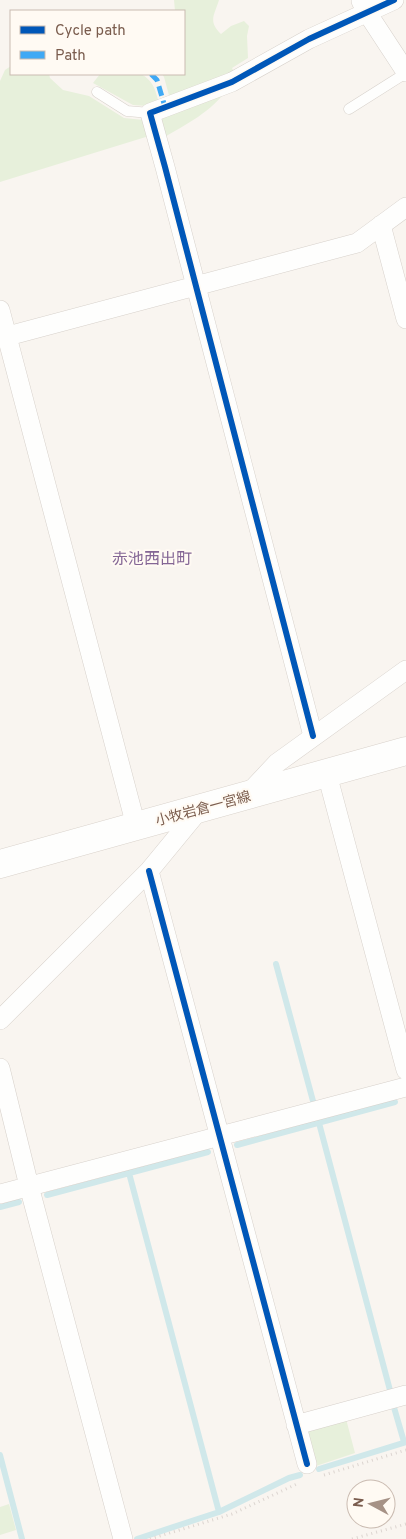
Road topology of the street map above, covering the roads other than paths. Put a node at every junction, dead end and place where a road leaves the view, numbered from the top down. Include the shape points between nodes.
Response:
1 (394, 0) edge
2 (364, 6) edge
3 (406, 72) edge
4 (97, 92) dead end
5 (349, 109) dead end
6 (150, 113) junction
7 (406, 207) edge
8 (381, 226) junction
9 (196, 286) junction
10 (0, 310) edge
11 (406, 319) edge
12 (4, 337) edge
13 (406, 670) edge
14 (313, 736) junction
15 (406, 751) edge
16 (327, 774) junction
17 (247, 796) junction
18 (200, 809) junction
19 (136, 826) junction
20 (0, 864) edge
21 (148, 871) junction
22 (0, 1020) edge
23 (0, 1068) edge
24 (406, 1070) edge
25 (406, 1087) edge
26 (219, 1136) junction
27 (29, 1186) junction
28 (0, 1194) edge
29 (406, 1395) edge
30 (296, 1424) junction
31 (310, 1474) road end
32 (123, 1539) edge

1 - 2 street
2 - 3 street
2 - 6 street via 232,82
3 - 5 lane
4 - 6 lane via 127,111
6 - 9 street
7 - 8 street
8 - 9 street via 357,243
8 - 11 street
9 - 12 street
9 - 14 street
10 - 12 street
12 - 19 street
13 - 14 street
14 - 17 street via 277,763
15 - 16 main road, 小牧岩倉一宮線
16 - 17 main road, 小牧岩倉一宮線
16 - 24 street
17 - 18 main road, 小牧岩倉一宮線
18 - 19 main road, 小牧岩倉一宮線
18 - 21 street
19 - 20 main road, 小牧岩倉一宮線
21 - 22 street
21 - 26 street
23 - 27 street
25 - 26 street
26 - 27 street
26 - 30 street
27 - 28 street
27 - 32 street
29 - 30 street
30 - 31 street

